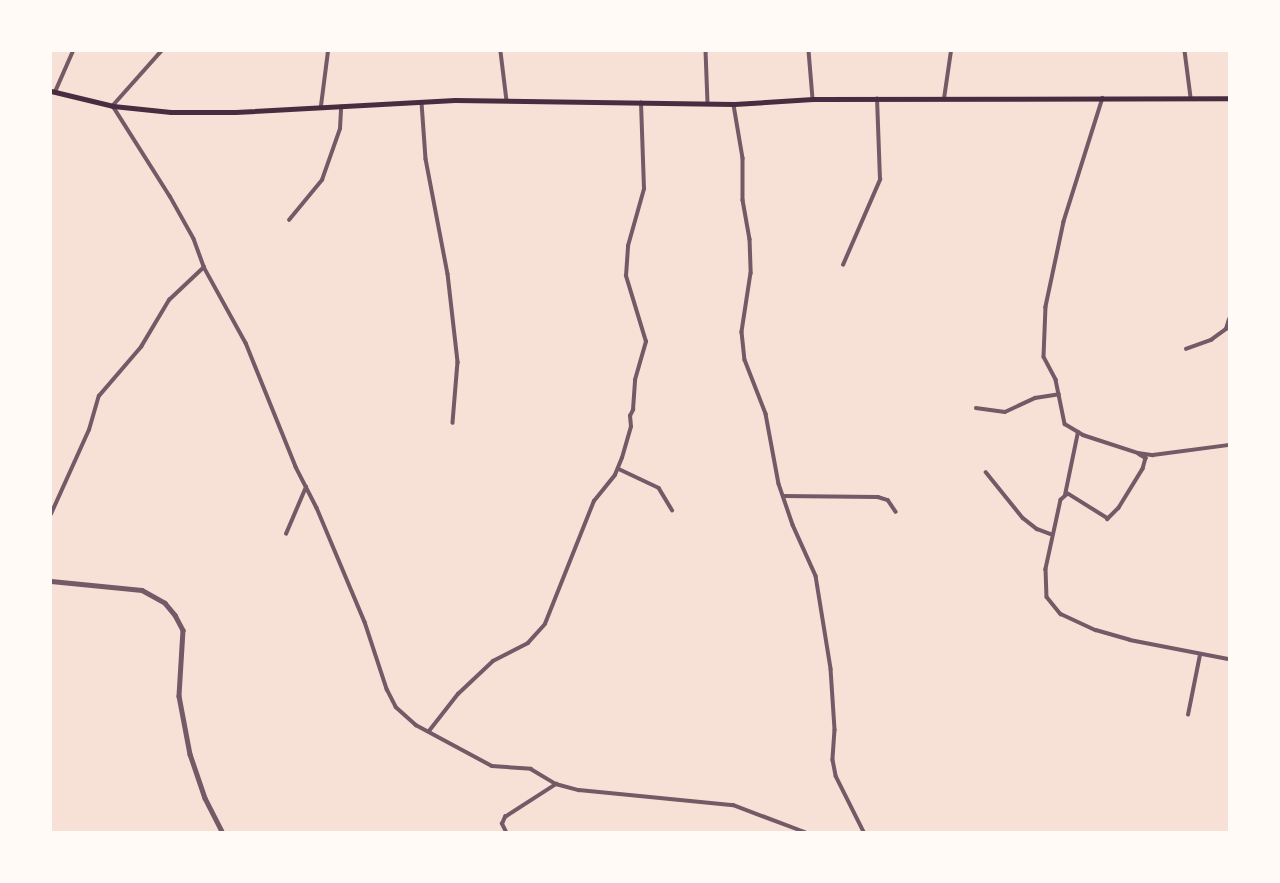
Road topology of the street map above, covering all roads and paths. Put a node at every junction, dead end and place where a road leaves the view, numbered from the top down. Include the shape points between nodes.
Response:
1 (74, 51) edge
2 (162, 51) edge
3 (328, 51) edge
4 (706, 51) edge
5 (808, 51) edge
6 (951, 51) edge
7 (1185, 51) edge
8 (501, 52) edge
9 (53, 92) edge
10 (1103, 98) junction
11 (1229, 98) edge
12 (813, 99) junction
13 (877, 99) junction
14 (944, 99) junction
15 (1191, 99) junction
16 (422, 101) junction
17 (507, 101) junction
18 (641, 103) junction
19 (708, 103) junction
20 (734, 104) junction
21 (341, 105) junction
22 (113, 106) junction
23 (321, 106) junction
24 (289, 220) dead end
25 (843, 265) dead end
26 (204, 267) junction
27 (1229, 318) edge
28 (1186, 349) dead end
29 (1059, 394) junction
30 (976, 408) dead end
31 (453, 423) dead end
32 (1078, 432) junction
33 (1229, 445) edge
34 (1138, 453) junction
35 (619, 469) junction
36 (985, 472) dead end
37 (306, 487) junction
38 (1065, 495) junction
39 (783, 496) junction
40 (672, 510) dead end
41 (896, 512) dead end
42 (51, 514) edge
43 (286, 534) dead end
44 (1051, 534) junction
45 (51, 582) edge
46 (1200, 654) junction
47 (1229, 659) edge
48 (1188, 715) dead end
49 (429, 731) junction
50 (556, 784) junction
51 (222, 832) edge
52 (506, 832) edge
53 (805, 832) edge
54 (864, 832) edge

1 - 9 street
2 - 22 street
3 - 23 street
4 - 19 street
5 - 12 street
6 - 14 street
7 - 15 street
8 - 17 street
9 - 22 main road
10 - 14 main road
10 - 15 main road
10 - 29 street via 1048,288 1044,357
11 - 15 main road
12 - 13 main road
12 - 20 main road
13 - 14 main road
13 - 25 street via 880,180
16 - 17 main road
16 - 21 main road
16 - 31 street via 426,159 448,274 458,362
17 - 18 main road
18 - 19 main road
18 - 35 street via 644,190 628,246 625,276 646,342
19 - 20 main road
20 - 39 street via 750,239 743,345 766,414
21 - 23 main road
21 - 24 street via 340,129 322,180
22 - 23 main road via 172,112
22 - 26 street via 170,195
26 - 37 street via 246,342
26 - 42 street via 169,300 141,347 99,396 89,430
27 - 28 street via 1226,329 1211,340
29 - 30 street via 1035,398 1005,412
29 - 32 street via 1065,424
32 - 34 street
32 - 38 street
33 - 34 street
34 - 38 street via 1146,458 1143,468 1108,519
35 - 40 street via 659,488
35 - 49 street via 594,501 545,624 528,643 481,672
36 - 44 street via 1023,518
37 - 43 street
37 - 49 street via 365,622 387,689 405,718
38 - 44 street
39 - 41 street via 878,497 888,500
39 - 54 street via 816,576 831,668 836,776
44 - 46 street via 1045,583 1047,597 1062,614 1130,640
45 - 51 street via 142,590 165,603 175,615 183,630 179,696 190,754
46 - 47 street
46 - 48 street
49 - 50 street via 478,761 531,769
50 - 52 street via 505,817
50 - 53 street via 733,805

